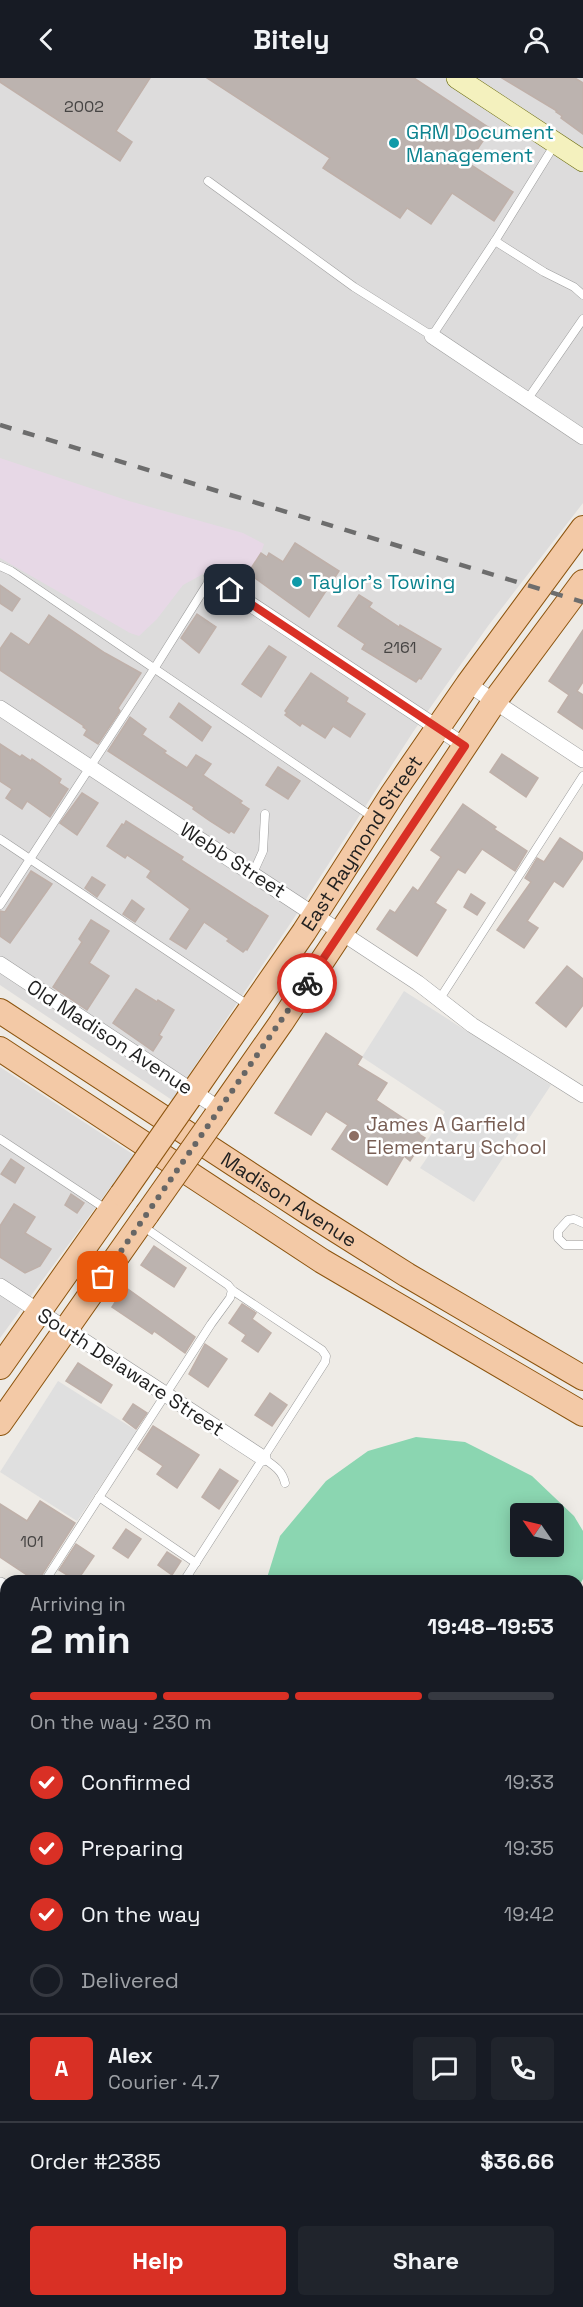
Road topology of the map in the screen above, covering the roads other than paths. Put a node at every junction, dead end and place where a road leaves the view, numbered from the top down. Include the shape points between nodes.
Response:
1 (457, 78) edge
2 (555, 143) junction
3 (583, 161) edge
4 (208, 181) dead end
5 (495, 241) junction
6 (583, 295) edge
7 (583, 319) edge
8 (432, 336) junction
9 (527, 400) junction
10 (583, 437) edge
11 (583, 528) edge
12 (0, 566) edge
13 (211, 578) joint
14 (583, 582) edge
15 (154, 669) junction
16 (468, 684) junction
17 (494, 702) junction
18 (0, 708) edge
19 (438, 728) junction
20 (465, 746) junction
21 (583, 760) edge
22 (90, 767) junction
23 (583, 776) edge
24 (265, 814) dead end
25 (376, 819) junction
26 (0, 839) edge
27 (30, 859) junction
28 (253, 873) junction
29 (0, 905) edge
30 (315, 915) junction
31 (341, 932) junction
32 (0, 964) edge
33 (439, 1000) junction
34 (252, 1007) junction
35 (0, 1011) edge
36 (0, 1049) edge
37 (191, 1095) junction
38 (583, 1095) edge
39 (218, 1113) junction
40 (0, 1139) edge
41 (116, 1203) junction
42 (144, 1219) junction
43 (583, 1223) edge
44 (583, 1245) edge
45 (0, 1287) edge
46 (232, 1290) junction
47 (39, 1312) junction
48 (66, 1330) junction
49 (0, 1368) edge
50 (583, 1378) edge
51 (166, 1395) junction
52 (583, 1414) edge
53 (0, 1423) edge
54 (263, 1458) junction
55 (285, 1483) dead end
56 (99, 1497) junction
57 (195, 1563) junction
58 (49, 1575) edge
59 (188, 1575) edge

1 - 2 main road
2 - 3 main road
2 - 5 lane
4 - 8 lane via 354,287
5 - 6 lane
5 - 8 lane
7 - 9 lane
8 - 9 street
9 - 10 street
11 - 16 main road, East Raymond Street
12 - 15 lane
13 - 15 lane
13 - 19 street
14 - 17 main road, East Raymond Street
15 - 22 lane
15 - 25 lane
16 - 17 street
16 - 19 main road, East Raymond Street
17 - 20 main road, East Raymond Street
17 - 21 street
18 - 22 street, Webb Street
19 - 20 street
19 - 25 main road, East Raymond Street
20 - 31 main road, East Raymond Street
22 - 27 lane
22 - 28 street, Webb Street
23 - 33 lane
24 - 28 lane via 263,851
25 - 30 main road, East Raymond Street
26 - 27 lane
27 - 29 lane
27 - 34 lane
28 - 30 street, Webb Street
30 - 31 street, Webb Street
30 - 34 main road, East Raymond Street
31 - 33 street, Webb Street
31 - 39 main road, East Raymond Street
32 - 37 street, Old Madison Avenue
33 - 38 street, Webb Street
34 - 37 main road, East Raymond Street
35 - 50 main road, Madison Avenue via 406,1275
36 - 52 main road, Madison Avenue via 322,1261
37 - 39 street, Old Madison Avenue
37 - 41 main road, East Raymond Street, bridge
39 - 42 main road, East Raymond Street, bridge
40 - 41 lane
41 - 47 main road, East Raymond Street
42 - 46 lane
42 - 48 main road, East Raymond Street
43 - 44 lane via 568,1220 558,1231 558,1238 565,1245
45 - 47 street, South Delaware Street
46 - 51 lane
46 - 54 lane via 326,1356
47 - 48 street, South Delaware Street
47 - 49 main road, East Raymond Street
48 - 51 street, South Delaware Street
48 - 53 main road, East Raymond Street
51 - 54 street, South Delaware Street
51 - 56 lane
54 - 55 lane via 278,1468
54 - 57 lane
56 - 57 lane
56 - 58 lane
57 - 59 lane

